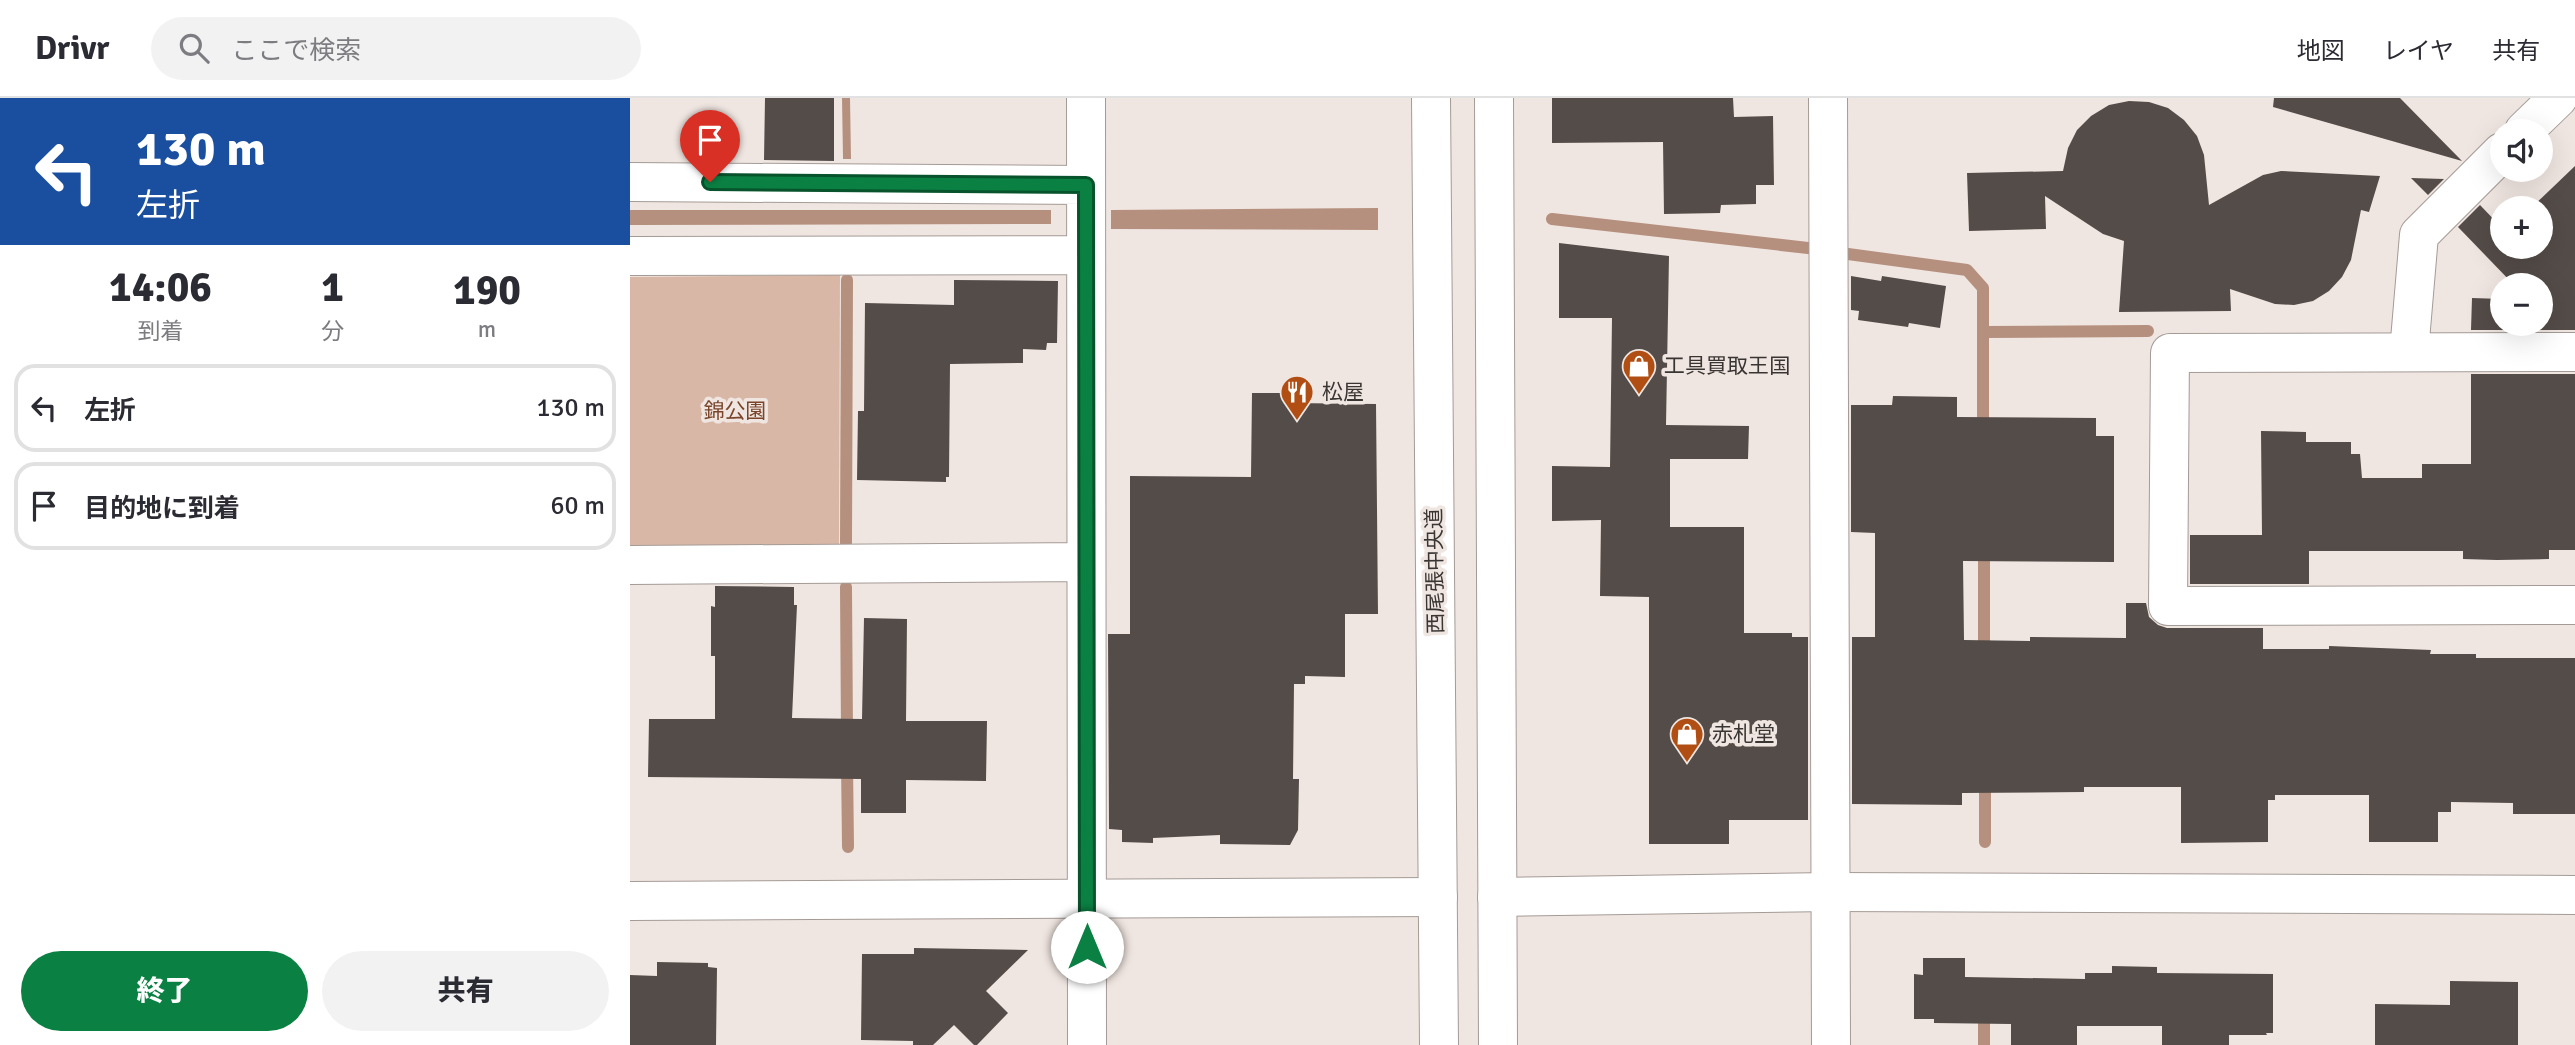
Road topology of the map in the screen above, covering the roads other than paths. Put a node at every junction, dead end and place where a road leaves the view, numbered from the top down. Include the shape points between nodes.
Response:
1 (1086, 98) edge
2 (1431, 98) edge
3 (1494, 98) edge
4 (1828, 98) edge
5 (2558, 98) edge
6 (2536, 119) edge
7 (2490, 164) edge
8 (630, 182) edge
9 (1086, 185) junction
10 (1086, 255) junction
11 (630, 256) edge
12 (2409, 352) junction
13 (2575, 352) edge
14 (1086, 562) junction
15 (630, 565) edge
16 (2575, 606) edge
17 (1830, 892) junction
18 (2575, 895) edge
19 (1438, 897) junction
20 (1497, 897) junction
21 (1087, 899) junction
22 (630, 901) edge
23 (1087, 1045) edge
24 (1438, 1045) edge
25 (1498, 1045) edge
26 (1831, 1045) edge

1 - 9 street
2 - 19 street, 西尾張中央道
3 - 20 street
4 - 17 street
5 - 6 street
7 - 12 street via 2419,235
8 - 9 street
9 - 10 street
10 - 11 street
10 - 14 street
12 - 13 street
12 - 16 street via 2170,353 2168,606
14 - 15 street
14 - 21 street
17 - 18 street
17 - 20 street
17 - 26 street
19 - 21 street
19 - 24 street, 西尾張中央道
20 - 25 street
21 - 22 street
21 - 23 street

